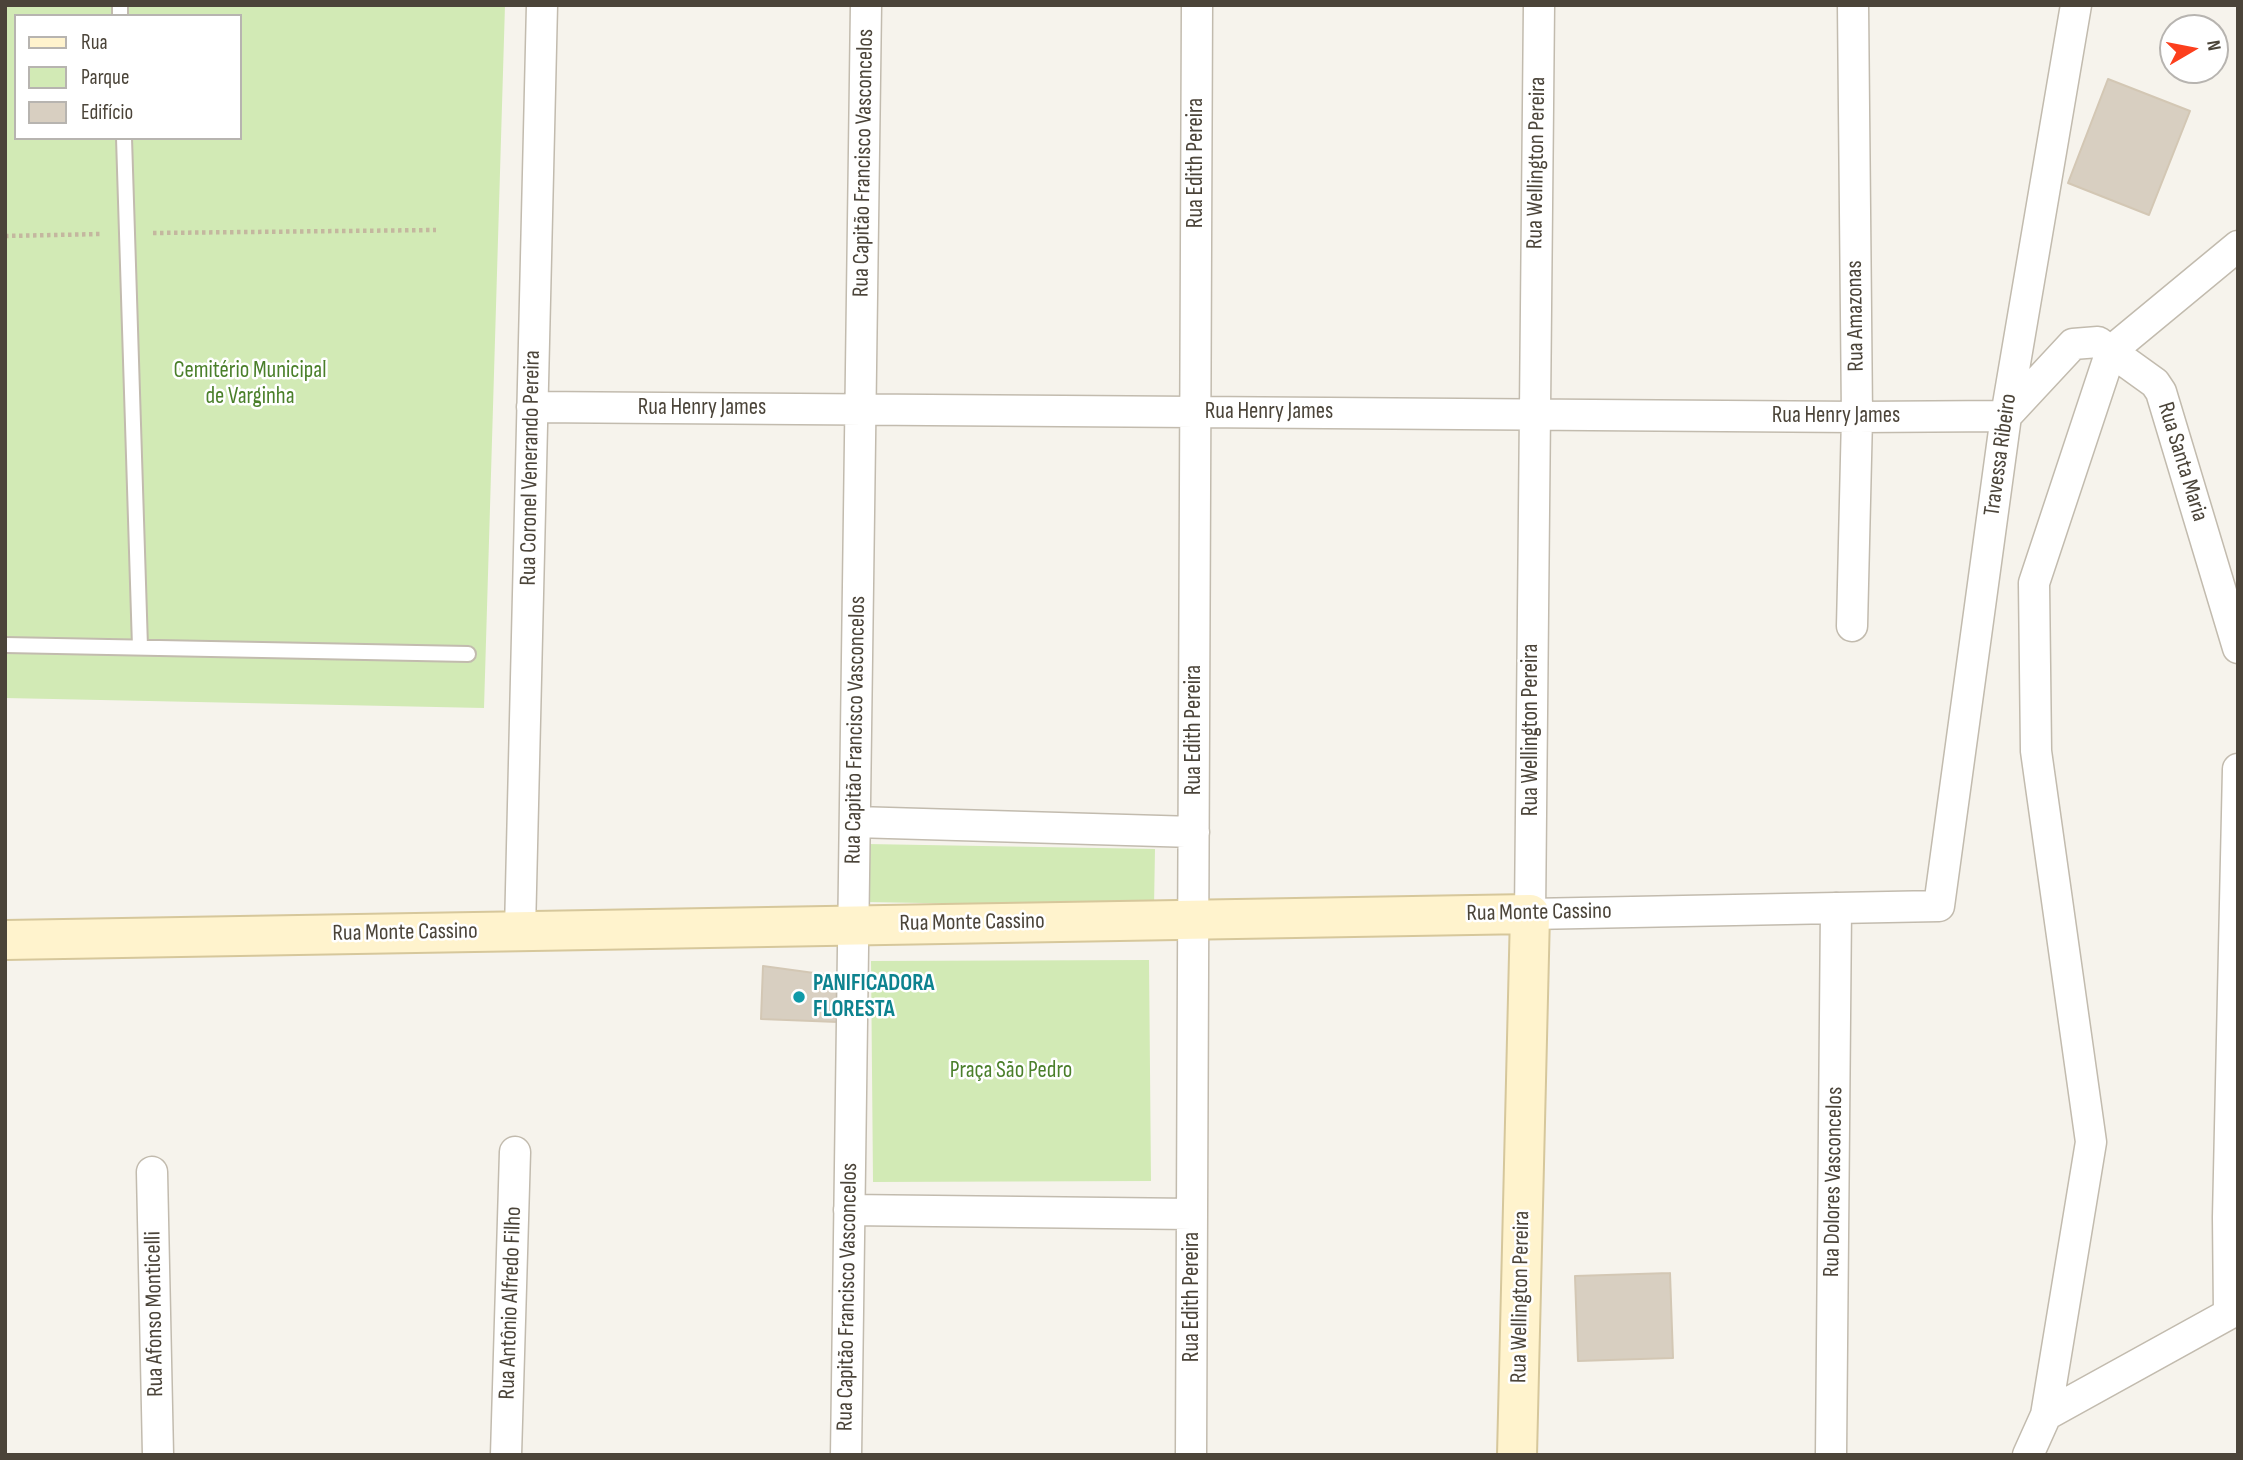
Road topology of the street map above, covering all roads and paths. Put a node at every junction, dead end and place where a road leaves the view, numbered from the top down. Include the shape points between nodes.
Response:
1 (542, 5) edge
2 (866, 5) edge
3 (1196, 5) edge
4 (1539, 5) edge
5 (1853, 5) edge
6 (2076, 5) edge
7 (124, 140) edge
8 (436, 230) dead end
9 (127, 234) junction
10 (5, 236) edge
11 (2238, 246) edge
12 (2111, 352) junction
13 (532, 407) junction
14 (860, 410) junction
15 (1195, 412) junction
16 (1534, 414) junction
17 (2006, 416) junction
18 (1857, 417) junction
19 (1852, 626) dead end
20 (5, 645) edge
21 (140, 647) junction
22 (2238, 648) edge
23 (468, 654) dead end
24 (2238, 769) edge
25 (855, 822) junction
26 (1194, 832) junction
27 (1939, 906) joint
28 (1836, 908) junction
29 (1530, 914) junction
30 (1193, 919) junction
31 (853, 925) junction
32 (520, 931) junction
33 (5, 940) edge
34 (515, 1152) dead end
35 (152, 1172) dead end
36 (849, 1210) junction
37 (1192, 1214) junction
38 (2233, 1312) edge
39 (2046, 1415) junction
40 (158, 1455) edge
41 (506, 1455) edge
42 (846, 1455) edge
43 (1191, 1455) edge
44 (1517, 1455) edge
45 (1831, 1455) edge
46 (2028, 1455) edge

1 - 13 street, Rua Coronel Venerando Pereira
2 - 14 street, Rua Capitão Francisco Vasconcelos
3 - 15 street, Rua Edith Pereira
4 - 16 street, Rua Wellington Pereira
5 - 18 street, Rua Amazonas
6 - 17 street, Travessa Ribeiro
7 - 9 lane
8 - 9 path
9 - 10 path
9 - 21 lane
11 - 12 street
12 - 17 street, Rua Santa Maria via 2098,342 2073,344
12 - 22 street, Rua Santa Maria via 2161,392
12 - 39 street via 2034,583 2036,751 2091,1142
13 - 14 street, Rua Henry James
13 - 32 street, Rua Coronel Venerando Pereira
14 - 15 street, Rua Henry James
14 - 25 street, Rua Capitão Francisco Vasconcelos
15 - 16 street, Rua Henry James
15 - 26 street, Rua Edith Pereira
16 - 18 street, Rua Henry James
16 - 29 street, Rua Wellington Pereira
17 - 18 street, Rua Henry James
17 - 27 street, Travessa Ribeiro
18 - 19 street, Rua Amazonas
20 - 21 lane
21 - 23 lane
24 - 38 street via 2228,1217
25 - 26 street
25 - 31 street, Rua Capitão Francisco Vasconcelos
26 - 30 street, Rua Edith Pereira
27 - 28 street, Rua Monte Cassino
28 - 29 street, Rua Monte Cassino
28 - 45 street, Rua Dolores Vasconcelos
29 - 30 main road, Rua Monte Cassino
29 - 44 main road, Rua Wellington Pereira
30 - 31 main road, Rua Monte Cassino
30 - 37 street, Rua Edith Pereira
31 - 32 main road, Rua Monte Cassino
31 - 36 street, Rua Capitão Francisco Vasconcelos
32 - 33 main road, Rua Monte Cassino
34 - 41 street, Rua Antônio Alfredo Filho
35 - 40 street, Rua Afonso Monticelli
36 - 37 street
36 - 42 street, Rua Capitão Francisco Vasconcelos
37 - 43 street, Rua Edith Pereira
38 - 39 street
39 - 46 street

